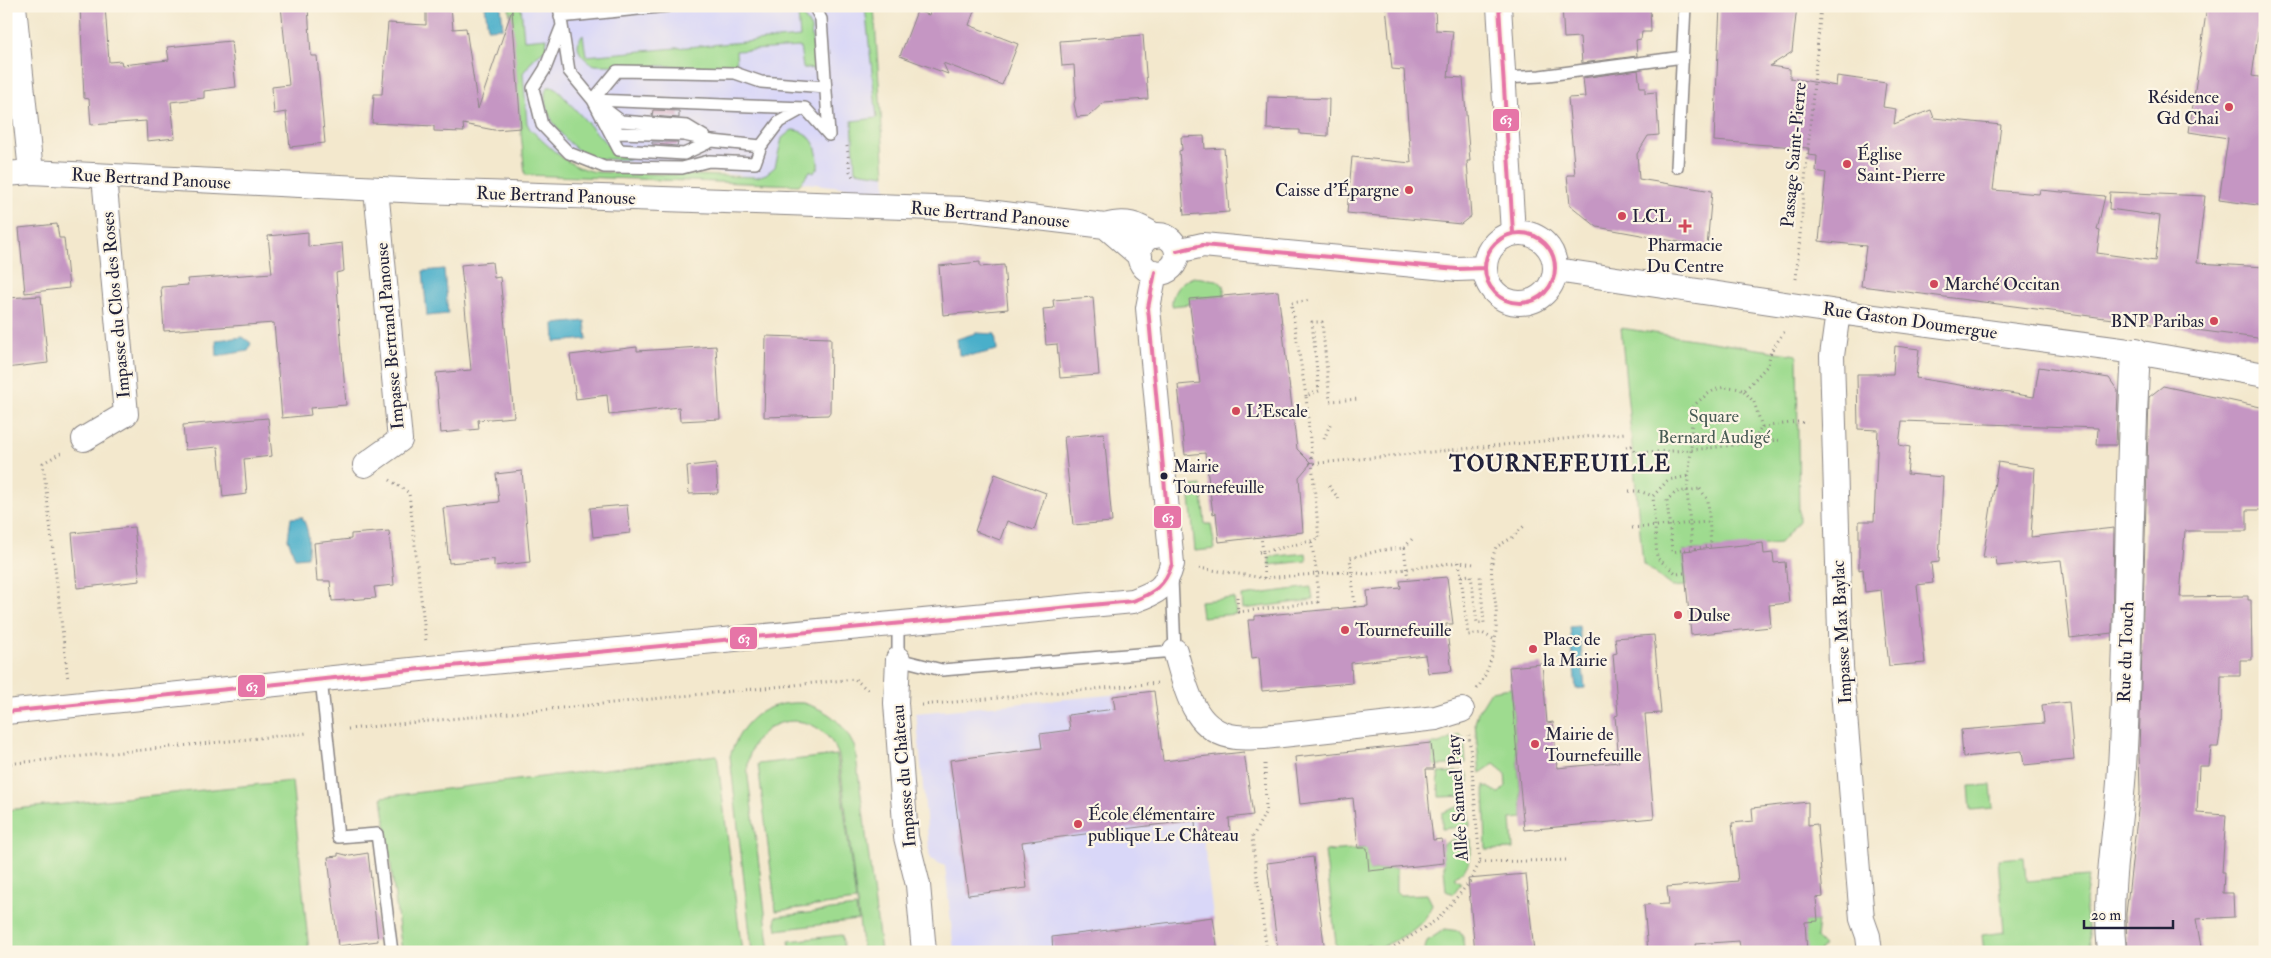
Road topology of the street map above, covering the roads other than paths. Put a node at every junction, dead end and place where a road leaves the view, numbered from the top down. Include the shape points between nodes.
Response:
1 (14, 6) edge
2 (668, 6) edge
3 (814, 6) edge
4 (1499, 6) edge
5 (1685, 6) edge
6 (638, 7) edge
7 (560, 17) edge
8 (1683, 57) junction
9 (1505, 78) junction
10 (826, 87) junction
11 (593, 100) junction
12 (804, 108) junction
13 (712, 141) junction
14 (761, 146) junction
15 (1677, 166) dead end
16 (31, 172) junction
17 (6, 174) edge
18 (104, 177) junction
19 (376, 189) junction
20 (1105, 226) junction
21 (1513, 233) junction
22 (1155, 236) junction
23 (1177, 251) junction
24 (1147, 264) junction
25 (1485, 268) junction
26 (1556, 270) junction
27 (1838, 312) junction
28 (2136, 352) junction
29 (2265, 375) edge
30 (84, 439) road end
31 (365, 465) road end
32 (1182, 566) junction
33 (898, 623) junction
34 (1175, 651) junction
35 (898, 659) junction
36 (321, 679) junction
37 (1462, 710) road end
38 (6, 712) edge
39 (392, 952) edge
40 (924, 952) edge
41 (1870, 952) edge
42 (2112, 952) edge

1 - 16 street
2 - 6 lane
3 - 10 lane via 821,19
4 - 9 street
5 - 8 lane
6 - 7 lane
7 - 11 lane via 569,72
7 - 14 lane via 545,69 533,88 542,126 569,153 604,167 682,168 709,161 755,163
8 - 9 lane
8 - 15 lane
9 - 21 street
10 - 11 lane via 761,82 735,73 617,71
10 - 12 lane via 829,135
11 - 12 lane
11 - 13 lane via 619,133 684,135
11 - 13 lane via 619,150 684,154
12 - 14 lane via 779,122
13 - 14 lane
16 - 17 street, Rue Bertrand Panouse
16 - 18 street, Rue Bertrand Panouse
18 - 19 street, Rue Bertrand Panouse
18 - 30 street, Impasse du Clos des Roses via 126,414
19 - 20 street, Rue Bertrand Panouse via 964,209
19 - 31 street, Impasse Bertrand Panouse via 400,440
20 - 22 street, Rue Bertrand Panouse via 1120,222 1144,228
20 - 24 street
21 - 25 street via 1496,242
21 - 26 street via 1524,233 1544,242
22 - 23 street via 1161,235 1172,241
22 - 24 street via 1145,240
23 - 24 street via 1169,269
23 - 25 street via 1203,245 1457,269
24 - 32 street via 1148,308
25 - 26 street via 1487,279 1499,296 1520,303 1531,302 1545,293
26 - 27 street, Rue Gaston Doumergue
27 - 28 street, Rue Gaston Doumergue
27 - 41 street, Impasse Max Baylac via 1832,356 1841,667 1862,919
28 - 29 street, Rue Gaston Doumergue
28 - 42 street, Rue du Touch via 2122,768 2110,883
32 - 33 street via 1153,593 1133,601
32 - 34 lane
33 - 35 lane
33 - 36 street
34 - 35 lane via 942,670
34 - 37 street via 1194,709 1210,728 1236,737 1436,718
35 - 40 street, Impasse du Château via 896,703 906,837 918,885
36 - 38 street
36 - 39 lane via 338,837 377,834

